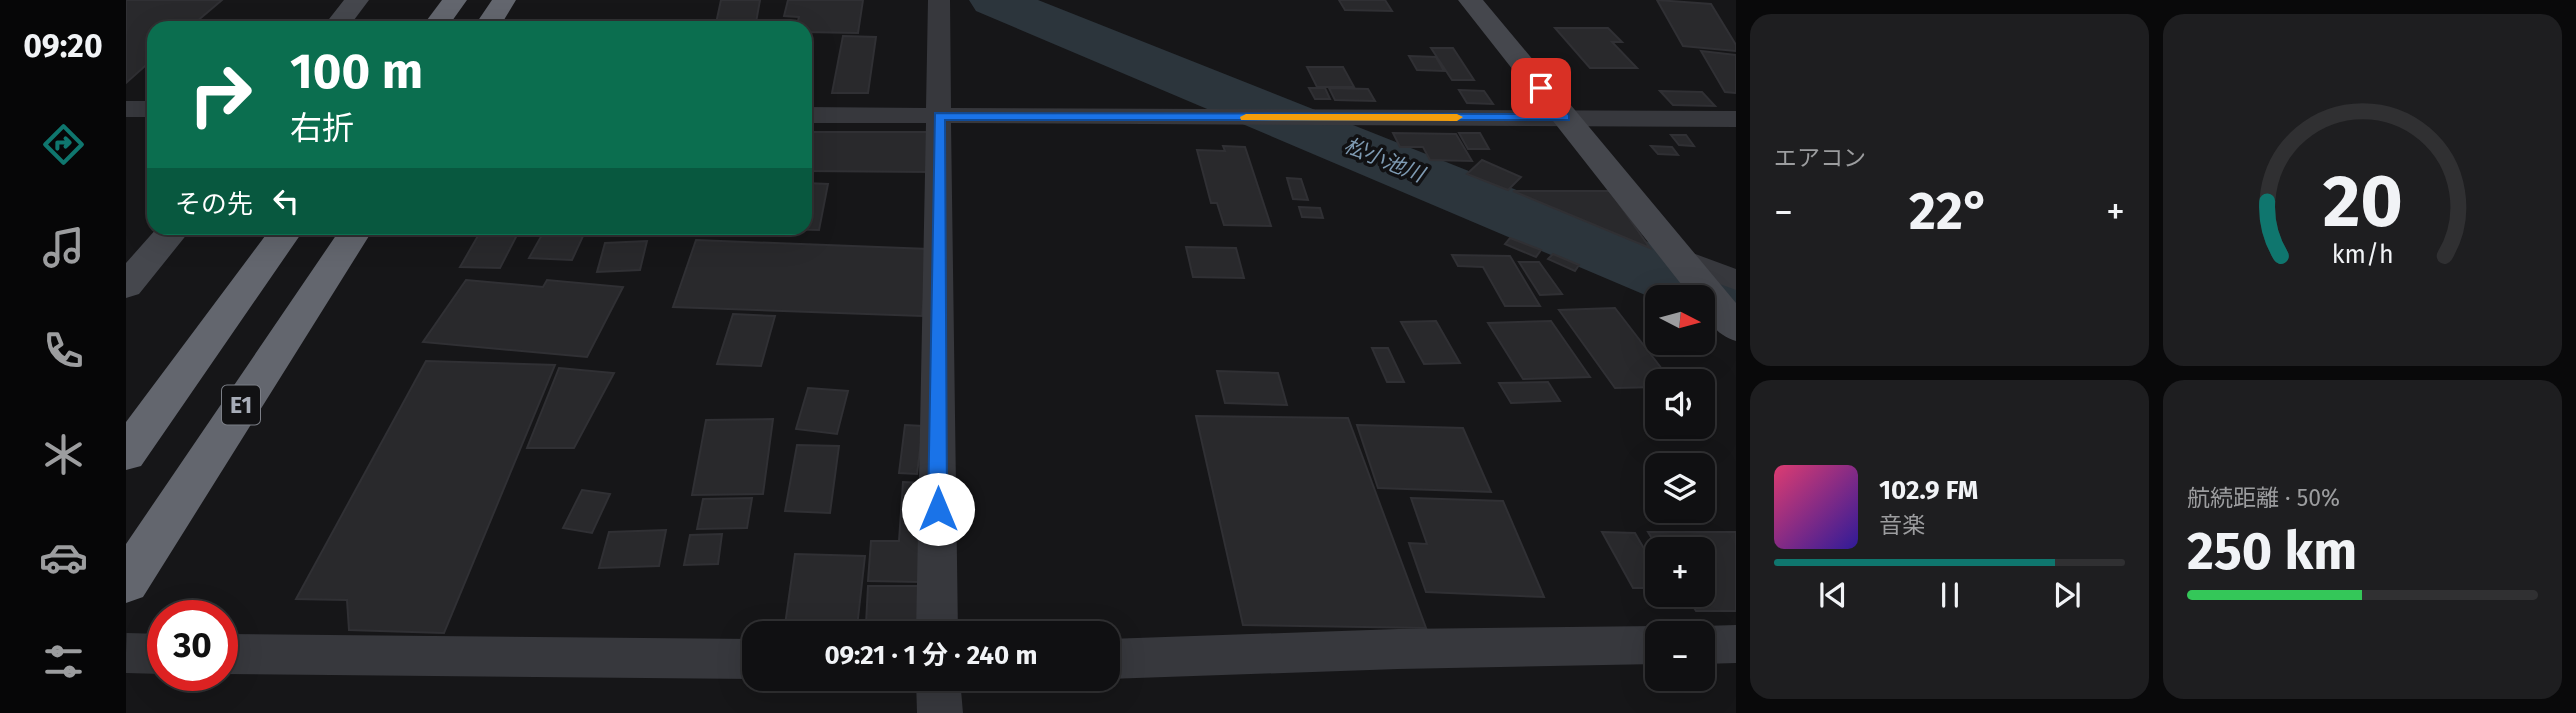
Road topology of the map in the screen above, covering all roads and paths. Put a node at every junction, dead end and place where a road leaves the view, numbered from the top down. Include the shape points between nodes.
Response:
1 (357, 0) edge
2 (444, 0) edge
3 (455, 0) edge
4 (505, 0) edge
5 (939, 0) edge
6 (1470, 0) edge
7 (340, 21) edge
8 (430, 21) edge
9 (440, 21) edge
10 (491, 21) edge
11 (126, 109) edge
12 (147, 109) edge
13 (812, 115) edge
14 (939, 116) junction
15 (1564, 118) junction
16 (1736, 119) edge
17 (169, 235) edge
18 (283, 235) edge
19 (352, 235) edge
20 (1686, 266) junction
21 (1736, 280) edge
22 (126, 286) edge
23 (1734, 325) edge
24 (126, 454) edge
25 (126, 583) edge
26 (937, 621) edge
27 (1736, 644) edge
28 (1645, 645) edge
29 (1715, 645) edge
30 (238, 654) edge
31 (742, 659) edge
32 (1120, 659) edge
33 (939, 691) edge
34 (940, 713) edge

1 - 7 street
2 - 8 highway
3 - 9 highway
4 - 10 highway
5 - 14 street
6 - 15 street
11 - 12 street
13 - 14 street
14 - 15 street
14 - 26 street
15 - 16 street
15 - 20 street
17 - 22 street
18 - 24 highway
19 - 25 highway, E1
20 - 21 street
20 - 23 street
27 - 29 street
28 - 32 street
30 - 31 street
33 - 34 street

